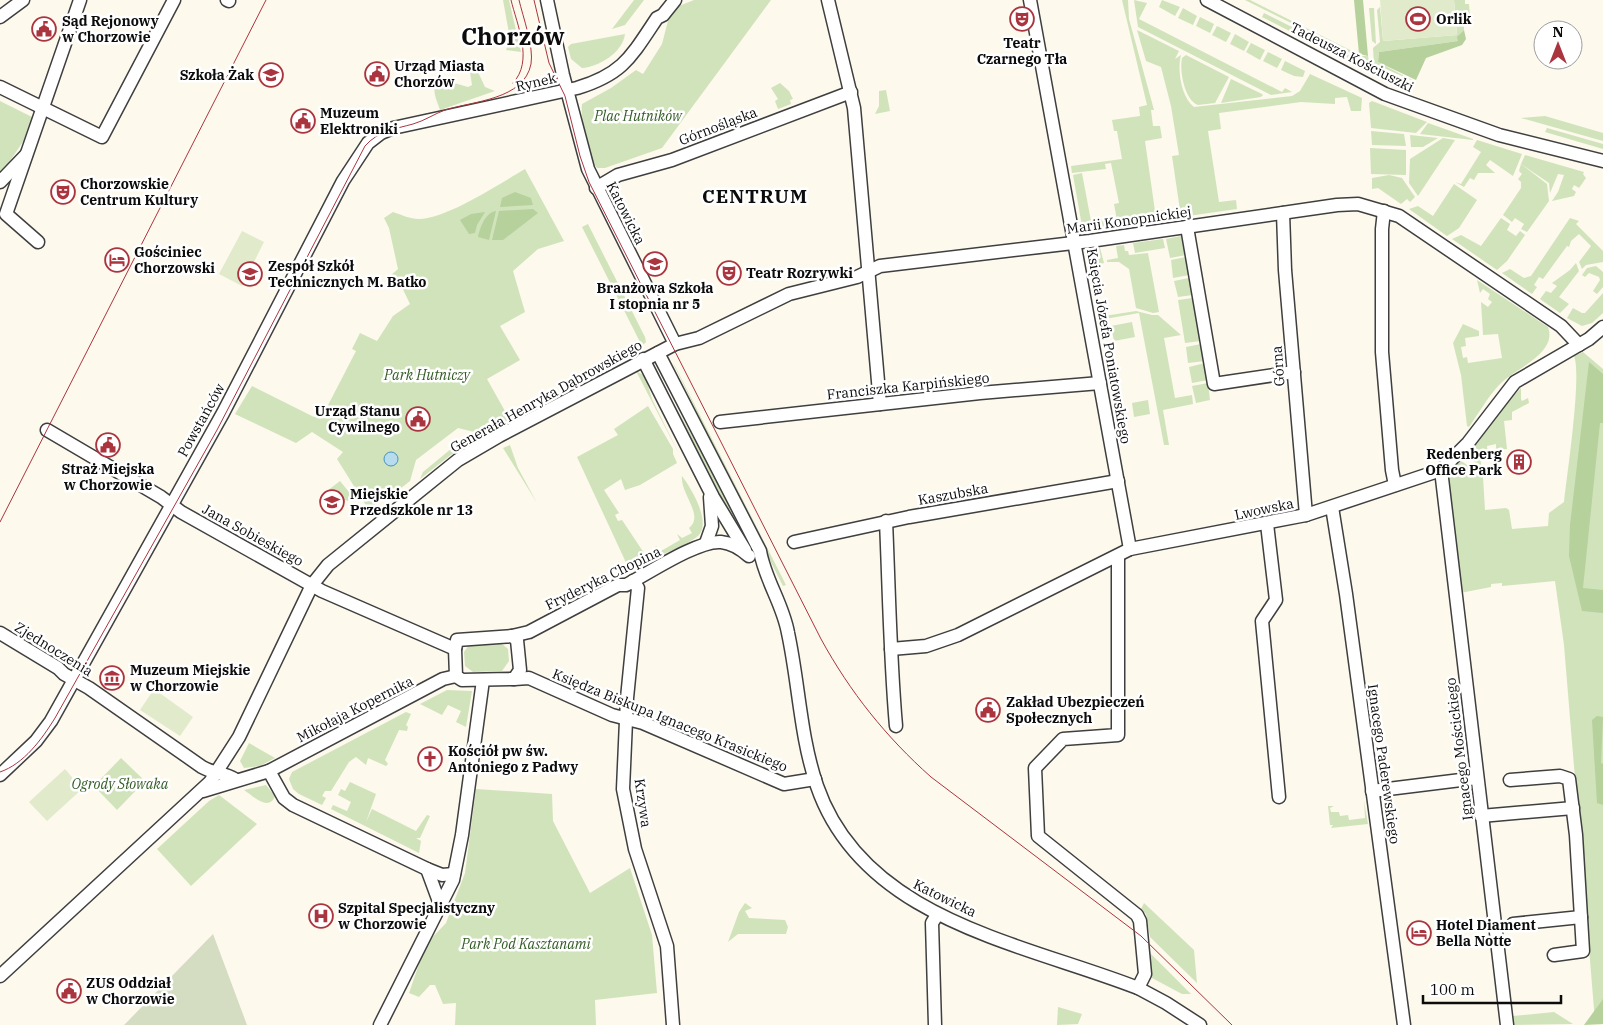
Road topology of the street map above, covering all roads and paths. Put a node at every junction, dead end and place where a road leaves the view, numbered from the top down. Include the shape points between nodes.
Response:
1 (23, 0) edge
2 (80, 0) edge
3 (174, 0) edge
4 (547, 0) edge
5 (663, 0) edge
6 (675, 0) edge
7 (828, 0) edge
8 (1030, 0) edge
9 (1207, 0) edge
10 (0, 17) edge
11 (657, 18) junction
12 (0, 87) edge
13 (567, 90) junction
14 (851, 92) junction
15 (44, 108) junction
16 (450, 116) joint
17 (26, 155) junction
18 (1603, 162) edge
19 (0, 182) edge
20 (596, 188) junction
21 (1384, 211) junction
22 (1283, 213) junction
23 (1188, 228) junction
24 (38, 242) dead end
25 (1074, 243) junction
26 (867, 273) junction
27 (1603, 327) edge
28 (675, 344) junction
29 (1579, 344) junction
30 (658, 353) junction
31 (643, 359) junction
32 (1294, 372) junction
33 (1100, 383) junction
34 (880, 404) junction
35 (720, 422) dead end
36 (47, 430) dead end
37 (1440, 470) junction
38 (1118, 481) junction
39 (1395, 485) junction
40 (709, 489) junction
41 (172, 504) junction
42 (1332, 507) junction
43 (1306, 515) junction
44 (886, 521) junction
45 (1267, 524) junction
46 (794, 542) dead end
47 (706, 543) junction
48 (1130, 549) junction
49 (749, 556) junction
50 (1118, 557) junction
51 (762, 567) junction
52 (633, 581) junction
53 (312, 585) junction
54 (0, 633) edge
55 (512, 636) junction
56 (455, 649) junction
57 (891, 649) junction
58 (456, 676) junction
59 (514, 678) junction
60 (74, 679) junction
61 (483, 680) junction
62 (628, 718) junction
63 (896, 726) dead end
64 (269, 771) junction
65 (2, 772) edge
66 (216, 772) junction
67 (1477, 778) junction
68 (815, 779) junction
69 (236, 780) junction
70 (1510, 780) dead end
71 (1372, 790) junction
72 (200, 792) junction
73 (1279, 797) dead end
74 (1573, 808) junction
75 (1481, 816) junction
76 (427, 869) junction
77 (454, 874) junction
78 (441, 907) junction
79 (937, 915) junction
80 (1581, 917) junction
81 (1513, 924) dead end
82 (1554, 954) dead end
83 (0, 976) edge
84 (1138, 988) junction
85 (380, 1025) edge
86 (673, 1025) edge
87 (935, 1025) edge
88 (1200, 1025) edge
89 (1404, 1025) edge
90 (1507, 1025) edge

1 - 10 street
2 - 15 street
3 - 15 street via 102,137
4 - 13 street, Rynek
5 - 11 street
6 - 11 street
7 - 14 street
8 - 25 street, Księcia Józefa Poniatowskiego
9 - 18 street, Tadeusza Kościuszki via 1385,94 1500,135
11 - 13 street via 620,68 599,80
12 - 15 street
13 - 16 street, Rynek
13 - 20 street, Katowicka via 583,153
14 - 20 street, Górnośląska via 672,160 618,175
14 - 26 street
15 - 17 street
16 - 41 street, Powstańców via 390,129 377,135 363,150 343,181
17 - 19 street
17 - 24 street via 6,214
20 - 28 street, Katowicka
21 - 22 street, Marii Konopnickiej via 1349,204
21 - 29 street, Marii Konopnickiej via 1406,220 1561,326
21 - 39 street via 1382,352
22 - 23 street, Marii Konopnickiej
22 - 32 street, Górna
23 - 25 street, Marii Konopnickiej
23 - 32 street via 1214,384
25 - 26 street, Marii Konopnickiej via 921,260 880,266
25 - 33 street, Księcia Józefa Poniatowskiego
26 - 28 street, Marii Konopnickiej via 788,294 699,338
26 - 34 street
27 - 29 street, Lwowska
28 - 30 street, Marii Konopnickiej
29 - 37 street, Lwowska via 1515,382 1468,443
30 - 31 street, Generała Henryka Dąbrowskiego
30 - 51 street, Katowicka via 760,551
31 - 40 street, Katowicka
31 - 53 street, Generała Henryka Dąbrowskiego via 458,460 328,565
32 - 43 street, Górna
33 - 34 street, Franciszka Karpińskiego
33 - 38 street, Księcia Józefa Poniatowskiego
34 - 35 street, Franciszka Karpińskiego
36 - 41 street, Jana Sobieskiego
37 - 39 street, Lwowska
37 - 67 street, Ignacego Mościckiego
38 - 44 street, Kaszubska
38 - 48 street, Księcia Józefa Poniatowskiego
39 - 42 street, Lwowska
40 - 47 street via 712,526
40 - 49 street, Katowicka
41 - 53 street, Jana Sobieskiego
41 - 60 street, Powstańców
42 - 43 street, Lwowska
42 - 71 street, Ignacego Paderewskiego
43 - 45 street, Lwowska
44 - 46 street, Kaszubska
44 - 57 street
45 - 48 street, Lwowska
45 - 73 street via 1276,600 1262,622
47 - 49 street via 727,543
47 - 52 street, Fryderyka Chopina
48 - 50 street, Lwowska
49 - 51 street, Katowicka
50 - 57 street, Lwowska via 958,635 926,646
50 - 84 street via 1118,734 1064,739 1035,768 1038,836 1138,915 1145,974
51 - 68 street, Katowicka via 781,606 788,630 805,741
52 - 55 street, Fryderyka Chopina via 618,585 529,632
52 - 62 street, Krzywa via 638,588 627,698
53 - 56 street, Jana Sobieskiego
53 - 66 street, Generała Henryka Dąbrowskiego via 239,737
54 - 60 street, Zjednoczenia
55 - 56 street, Fryderyka Chopina via 460,639 455,643
55 - 59 street via 517,640 520,670
56 - 58 street
57 - 63 street
58 - 61 street, Księdza Biskupa Ignacego Krasickiego via 462,680
58 - 64 street, Mikołaja Kopernika
59 - 61 street, Księdza Biskupa Ignacego Krasickiego
59 - 62 street, Księdza Biskupa Ignacego Krasickiego via 528,678 612,715
60 - 65 street, Powstańców via 43,733
60 - 66 street, Zjednoczenia via 202,767
61 - 77 street
62 - 68 street, Księdza Biskupa Ignacego Krasickiego via 784,784
62 - 86 street, Krzywa via 623,789 635,849 667,946
64 - 69 street, Mikołaja Kopernika
64 - 76 street via 284,798 294,805
66 - 69 street, Zjednoczenia
66 - 72 street, Generała Henryka Dąbrowskiego
67 - 71 street
67 - 75 street, Ignacego Mościckiego
68 - 79 street, Katowicka via 834,820 865,862 901,894
69 - 72 street, Mikołaja Kopernika
70 - 74 street via 1566,777 1572,792
71 - 89 street, Ignacego Paderewskiego
72 - 83 street, Generała Henryka Dąbrowskiego
74 - 75 street
74 - 80 street
75 - 90 street, Ignacego Mościckiego
76 - 77 street via 444,875
76 - 78 street
77 - 78 street
78 - 85 street
79 - 84 street, Katowicka
79 - 87 street via 932,923
80 - 81 street
80 - 82 street via 1583,951
84 - 88 street, Katowicka

